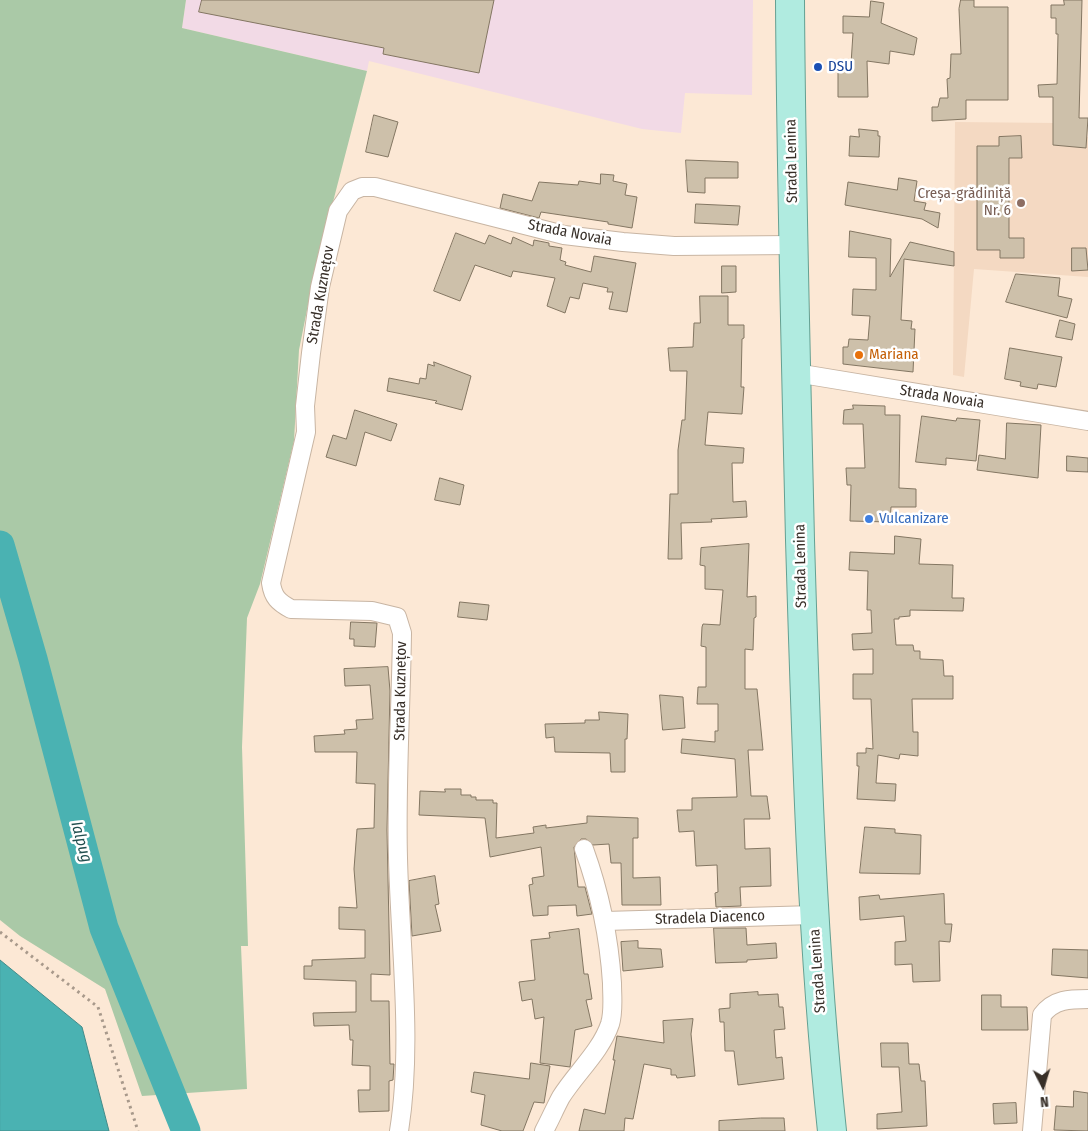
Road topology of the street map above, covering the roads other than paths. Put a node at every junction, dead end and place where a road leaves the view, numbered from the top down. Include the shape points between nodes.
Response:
1 (790, 0) edge
2 (352, 191) joint
3 (793, 245) junction
4 (796, 373) junction
5 (1088, 421) edge
6 (584, 849) dead end
7 (814, 915) junction
8 (605, 921) junction
9 (1088, 999) edge
10 (399, 1131) edge
11 (544, 1131) edge
12 (832, 1131) edge
13 (1032, 1131) edge

1 - 3 main road, Strada Lenina
2 - 3 street, Strada Novaia via 362,186 375,187 564,235 674,246
2 - 10 street, Strada Kuznețov via 338,211 320,287 311,353 306,432 271,583 273,595 291,608 372,611 397,617 401,623 398,856 404,1059
3 - 4 main road, Strada Lenina
4 - 5 street, Strada Novaia
4 - 7 main road, Strada Lenina via 806,760
6 - 8 street
7 - 8 street, Stradela Diacenco
7 - 12 main road, Strada Lenina
8 - 11 street via 613,1010 609,1025 561,1097
9 - 13 street via 1058,1001 1042,1015

